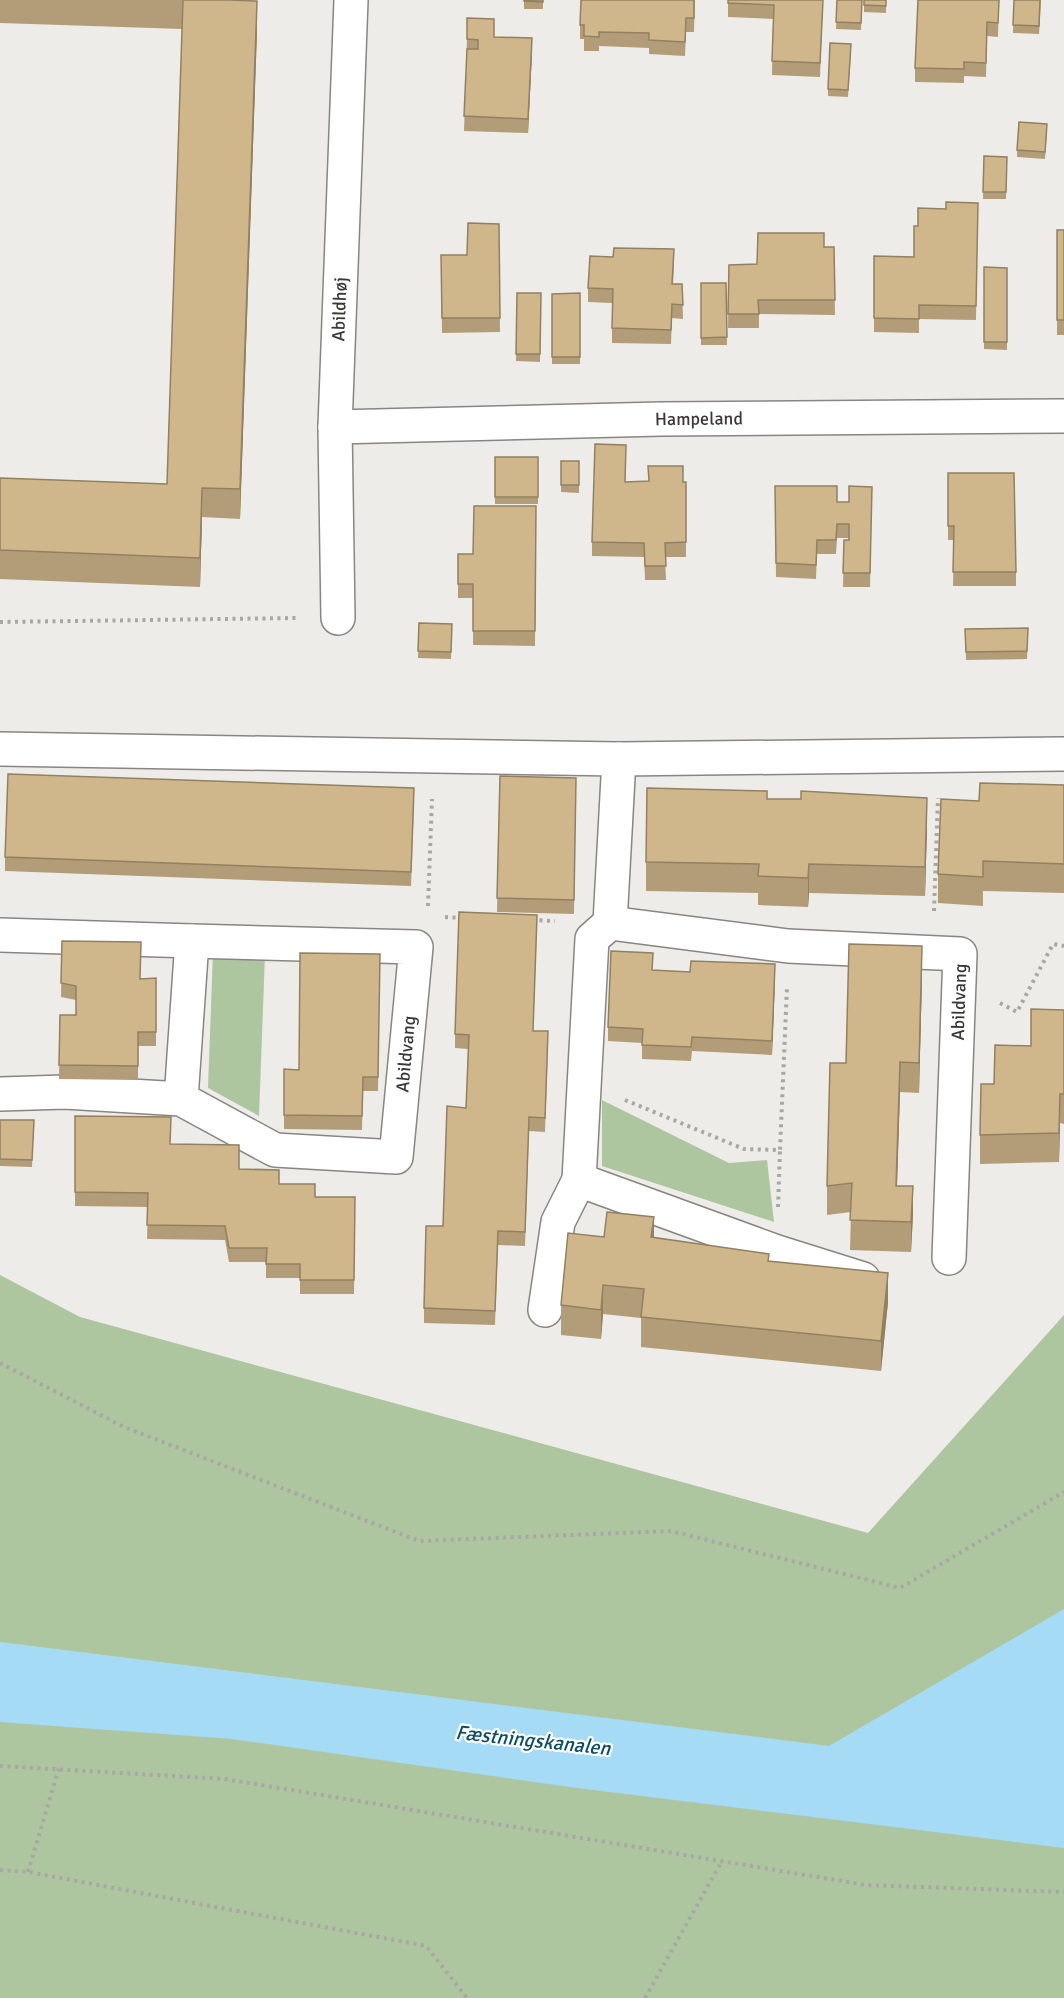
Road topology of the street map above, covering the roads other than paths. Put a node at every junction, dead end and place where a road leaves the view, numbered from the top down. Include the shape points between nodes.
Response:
1 (351, 0) edge
2 (1064, 416) edge
3 (335, 427) junction
4 (338, 618) road end
5 (0, 749) edge
6 (1064, 754) edge
7 (619, 759) junction
8 (610, 923) junction
9 (0, 935) edge
10 (192, 941) junction
11 (0, 1094) edge
12 (181, 1099) junction
13 (579, 1180) junction
14 (949, 1258) dead end
15 (863, 1279) edge
16 (545, 1310) dead end

1 - 3 street, Abildhøj
2 - 3 street, Hampeland via 661,419
3 - 4 street, Abildhøj
5 - 7 street
6 - 7 street
7 - 8 street
8 - 13 street via 592,939
8 - 14 street, Abildvang via 788,946 960,954
9 - 10 street, Abildvang
10 - 12 street
10 - 12 street, Abildvang via 416,947 396,1157 275,1150
11 - 12 street, Abildvang via 65,1092
13 - 15 street
13 - 16 street via 558,1222

